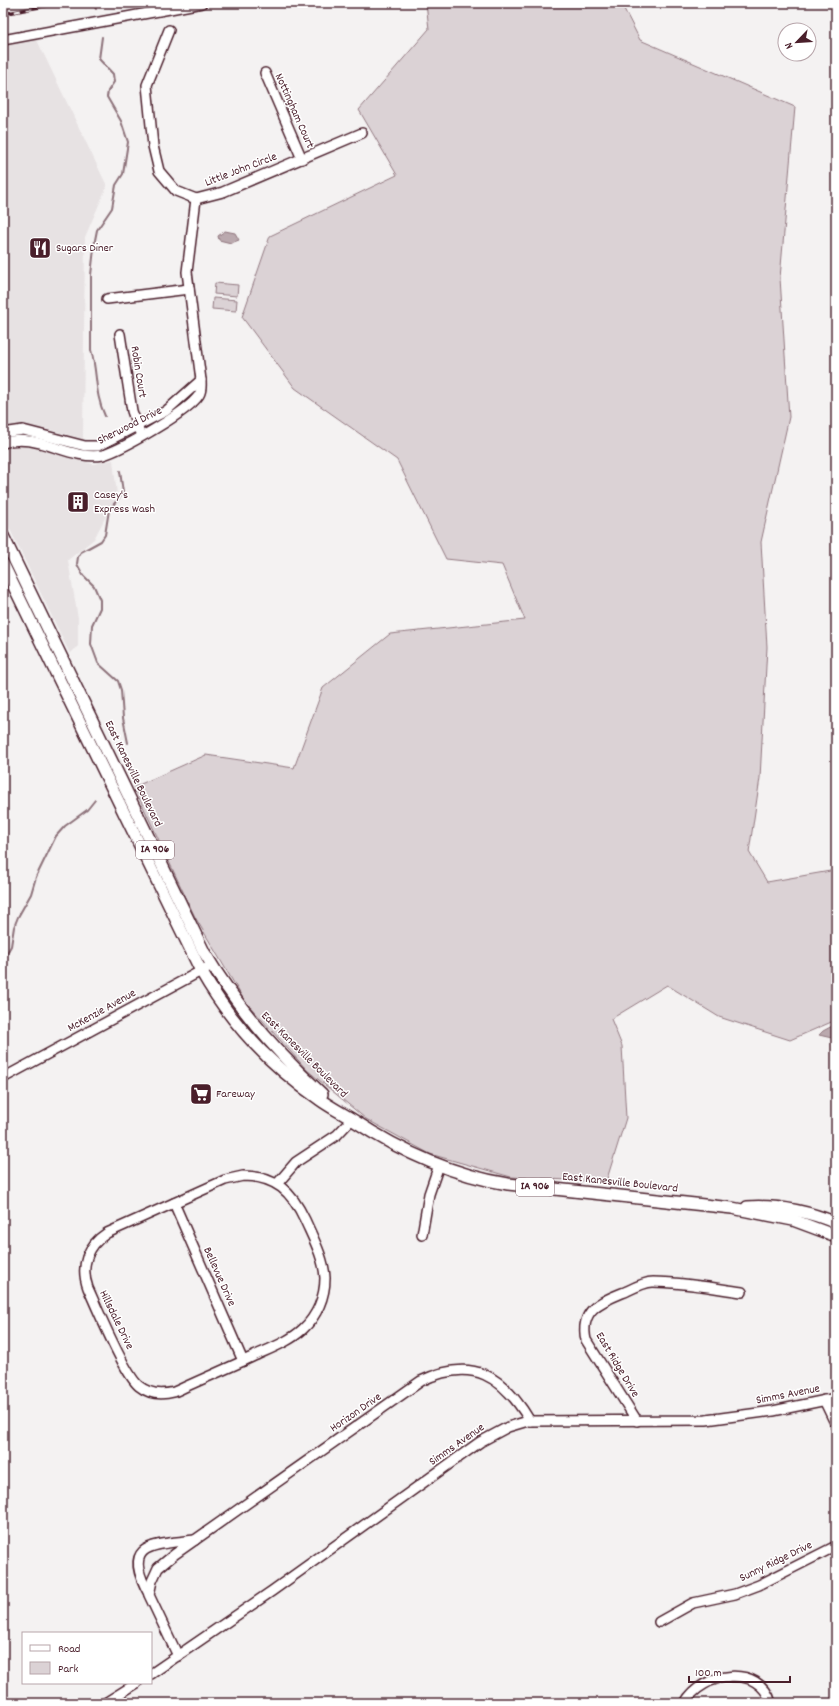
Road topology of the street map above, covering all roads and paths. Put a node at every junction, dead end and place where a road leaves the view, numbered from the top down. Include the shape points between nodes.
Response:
1 (202, 3) edge
2 (169, 30) dead end
3 (3, 40) edge
4 (265, 73) dead end
5 (362, 133) dead end
6 (302, 158) junction
7 (196, 199) junction
8 (189, 289) junction
9 (107, 299) dead end
10 (120, 334) dead end
11 (201, 380) junction
12 (137, 427) junction
13 (3, 433) edge
14 (141, 435) junction
15 (3, 443) edge
16 (3, 536) edge
17 (3, 564) edge
18 (212, 965) junction
19 (201, 971) junction
20 (3, 1078) edge
21 (352, 1119) junction
22 (439, 1165) junction
23 (277, 1184) junction
24 (174, 1203) junction
25 (732, 1208) junction
26 (836, 1222) edge
27 (422, 1235) dead end
28 (836, 1236) edge
29 (742, 1292) dead end
30 (243, 1361) junction
31 (836, 1398) edge
32 (824, 1400) junction
33 (530, 1421) junction
34 (638, 1422) junction
35 (836, 1425) edge
36 (196, 1539) junction
37 (836, 1546) edge
38 (149, 1595) junction
39 (659, 1622) dead end
40 (178, 1656) junction
41 (152, 1673) edge
42 (135, 1684) edge
43 (104, 1703) edge
44 (684, 1703) edge
45 (771, 1703) edge

1 - 3 street
2 - 7 street, Little John Circle via 147,85 153,146 159,171 176,192
4 - 6 street, Nottingham Court
5 - 6 street, Little John Circle
6 - 7 street, Little John Circle via 223,192
7 - 8 street, Sherwood Drive via 187,272
8 - 9 street
8 - 11 street, Sherwood Drive
10 - 12 street, Robin Court via 132,411
11 - 12 street, Sherwood Drive via 171,407
11 - 14 street, Sherwood Drive via 202,389 192,403 170,420
12 - 13 street, Sherwood Drive via 106,443 88,447 23,430
12 - 14 street, Robin Court
14 - 15 street, Sherwood Drive via 97,456 79,455 22,440
16 - 18 main road, East Kanesville Boulevard / IA 906
17 - 19 main road, East Kanesville Boulevard / IA 906
18 - 19 street, McKenzie Avenue
18 - 21 main road, East Kanesville Boulevard / IA 906 via 258,1030 312,1085
19 - 20 street, McKenzie Avenue
19 - 21 main road, East Kanesville Boulevard / IA 906 via 225,1008 255,1044 303,1087
21 - 22 main road, East Kanesville Boulevard / IA 906 via 395,1146
21 - 23 street via 337,1135 296,1162
22 - 25 main road, East Kanesville Boulevard / IA 906 via 475,1177 508,1184
22 - 27 street via 429,1194
23 - 24 street, Hillsdale Drive via 258,1177 243,1176 225,1180
23 - 30 street, Hillsdale Drive via 297,1204 321,1257 324,1286 318,1308 309,1323 287,1341
24 - 30 street, Bellevue Drive
24 - 30 street, Hillsdale Drive via 99,1238 85,1262 85,1280 88,1288 130,1377 145,1390 158,1394 174,1392
25 - 26 main road, East Kanesville Boulevard / IA 906 via 771,1207
25 - 28 main road, East Kanesville Boulevard / IA 906 via 793,1220
29 - 34 street, East Ridge Drive via 651,1282 610,1298 590,1312 584,1330 586,1340
31 - 32 street, Simms Avenue
32 - 34 street, Simms Avenue via 736,1417
32 - 35 street
33 - 34 street, Simms Avenue
33 - 36 street, Horizon Drive via 512,1394 494,1379 466,1371 434,1375
33 - 40 street, Simms Avenue via 508,1427 480,1442
36 - 38 street, Horizon Drive via 158,1568
36 - 38 street, Horizon Drive via 151,1546 142,1553 138,1570
37 - 39 street, Sunny Ridge Drive via 759,1585 735,1594 693,1603
38 - 40 street, Horizon Drive
40 - 41 street, Simms Avenue
42 - 43 street
44 - 45 street via 703,1685 715,1679 733,1676 756,1681 764,1688

